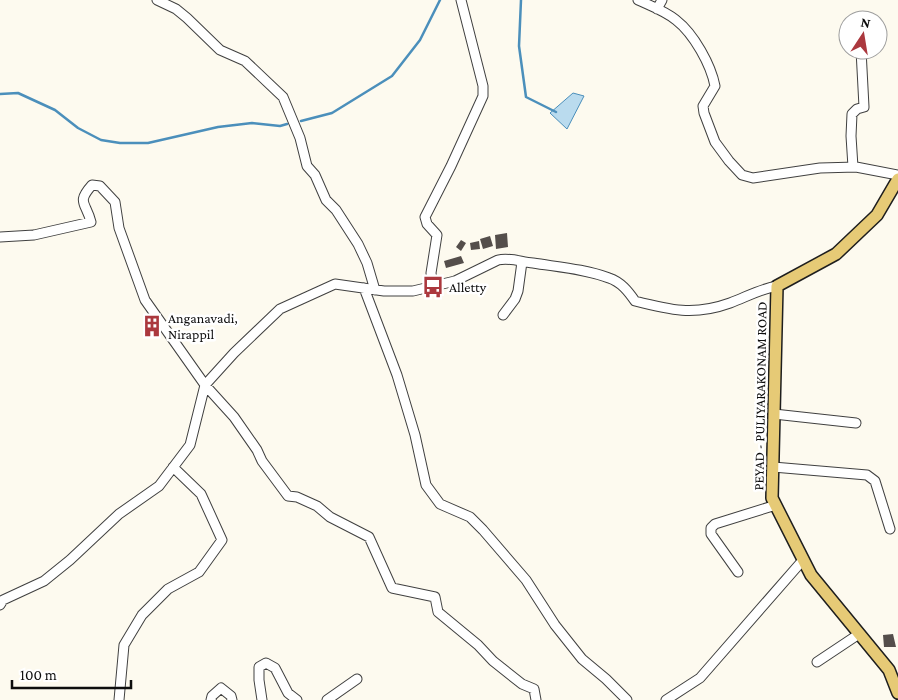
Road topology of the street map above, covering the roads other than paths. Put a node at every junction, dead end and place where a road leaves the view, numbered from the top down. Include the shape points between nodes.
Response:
1 (157, 0) edge
2 (461, 0) edge
3 (638, 0) edge
4 (662, 0) edge
5 (657, 9) junction
6 (862, 60) edge
7 (853, 167) junction
8 (898, 175) edge
9 (898, 179) edge
10 (0, 237) edge
11 (522, 262) junction
12 (777, 286) junction
13 (433, 287) junction
14 (364, 288) junction
15 (376, 290) junction
16 (503, 315) dead end
17 (205, 385) junction
18 (774, 414) junction
19 (856, 424) dead end
20 (173, 467) junction
21 (773, 467) junction
22 (776, 505) junction
23 (890, 530) dead end
24 (803, 560) junction
25 (738, 572) dead end
26 (0, 605) edge
27 (859, 634) junction
28 (817, 662) dead end
29 (357, 679) dead end
30 (898, 693) edge
31 (119, 700) edge
32 (211, 700) edge
33 (232, 700) edge
34 (262, 700) edge
35 (297, 700) edge
36 (327, 700) edge
37 (536, 700) edge
38 (627, 700) edge
39 (666, 700) edge

1 - 15 street via 187,18 220,50 245,61 283,98 300,138 307,166 326,200 358,244
2 - 13 street via 483,96 425,217 437,235 431,273
3 - 5 street
4 - 5 street
5 - 7 street via 677,20 712,72 715,86 703,106 704,113 715,142 742,176 753,178 811,169
6 - 7 street via 865,98 864,107 852,114
7 - 8 street
9 - 12 main road, PEYAD - PULIYARAKONAM ROAD via 877,215 836,254
10 - 17 street via 34,234 91,222 83,195 92,184 100,186 115,202 119,228 145,300
11 - 12 street via 556,265 611,278 626,288 635,301 674,311 712,309
11 - 13 street via 506,258 498,260 472,274
11 - 16 street via 518,291
12 - 18 main road, PEYAD - PULIYARAKONAM ROAD
13 - 15 street via 413,291
14 - 15 street
14 - 17 street via 335,284 280,310
14 - 38 street via 397,375 426,485 440,504 470,517 483,530 526,580 582,659
17 - 20 street via 190,444
17 - 37 street via 234,417 288,496 317,506 330,517 369,537 392,588 435,597 438,612 522,684 534,689
18 - 19 street
18 - 21 main road, PEYAD - PULIYARAKONAM ROAD
20 - 26 street via 159,486 119,514 51,576 3,600
20 - 31 street via 201,494 222,540 199,572 168,589 142,615 124,645
21 - 22 main road, PEYAD - PULIYARAKONAM ROAD via 772,498
21 - 23 street via 866,474 875,481
22 - 24 main road, PEYAD - PULIYARAKONAM ROAD
22 - 25 street via 711,528 711,534
24 - 27 main road, PEYAD - PULIYARAKONAM ROAD via 811,575
24 - 39 street via 700,678
27 - 28 street
27 - 30 main road, PEYAD - PULIYARAKONAM ROAD via 889,670
29 - 36 street
32 - 33 street via 221,688
34 - 35 street via 259,667 266,662 275,668 288,693

